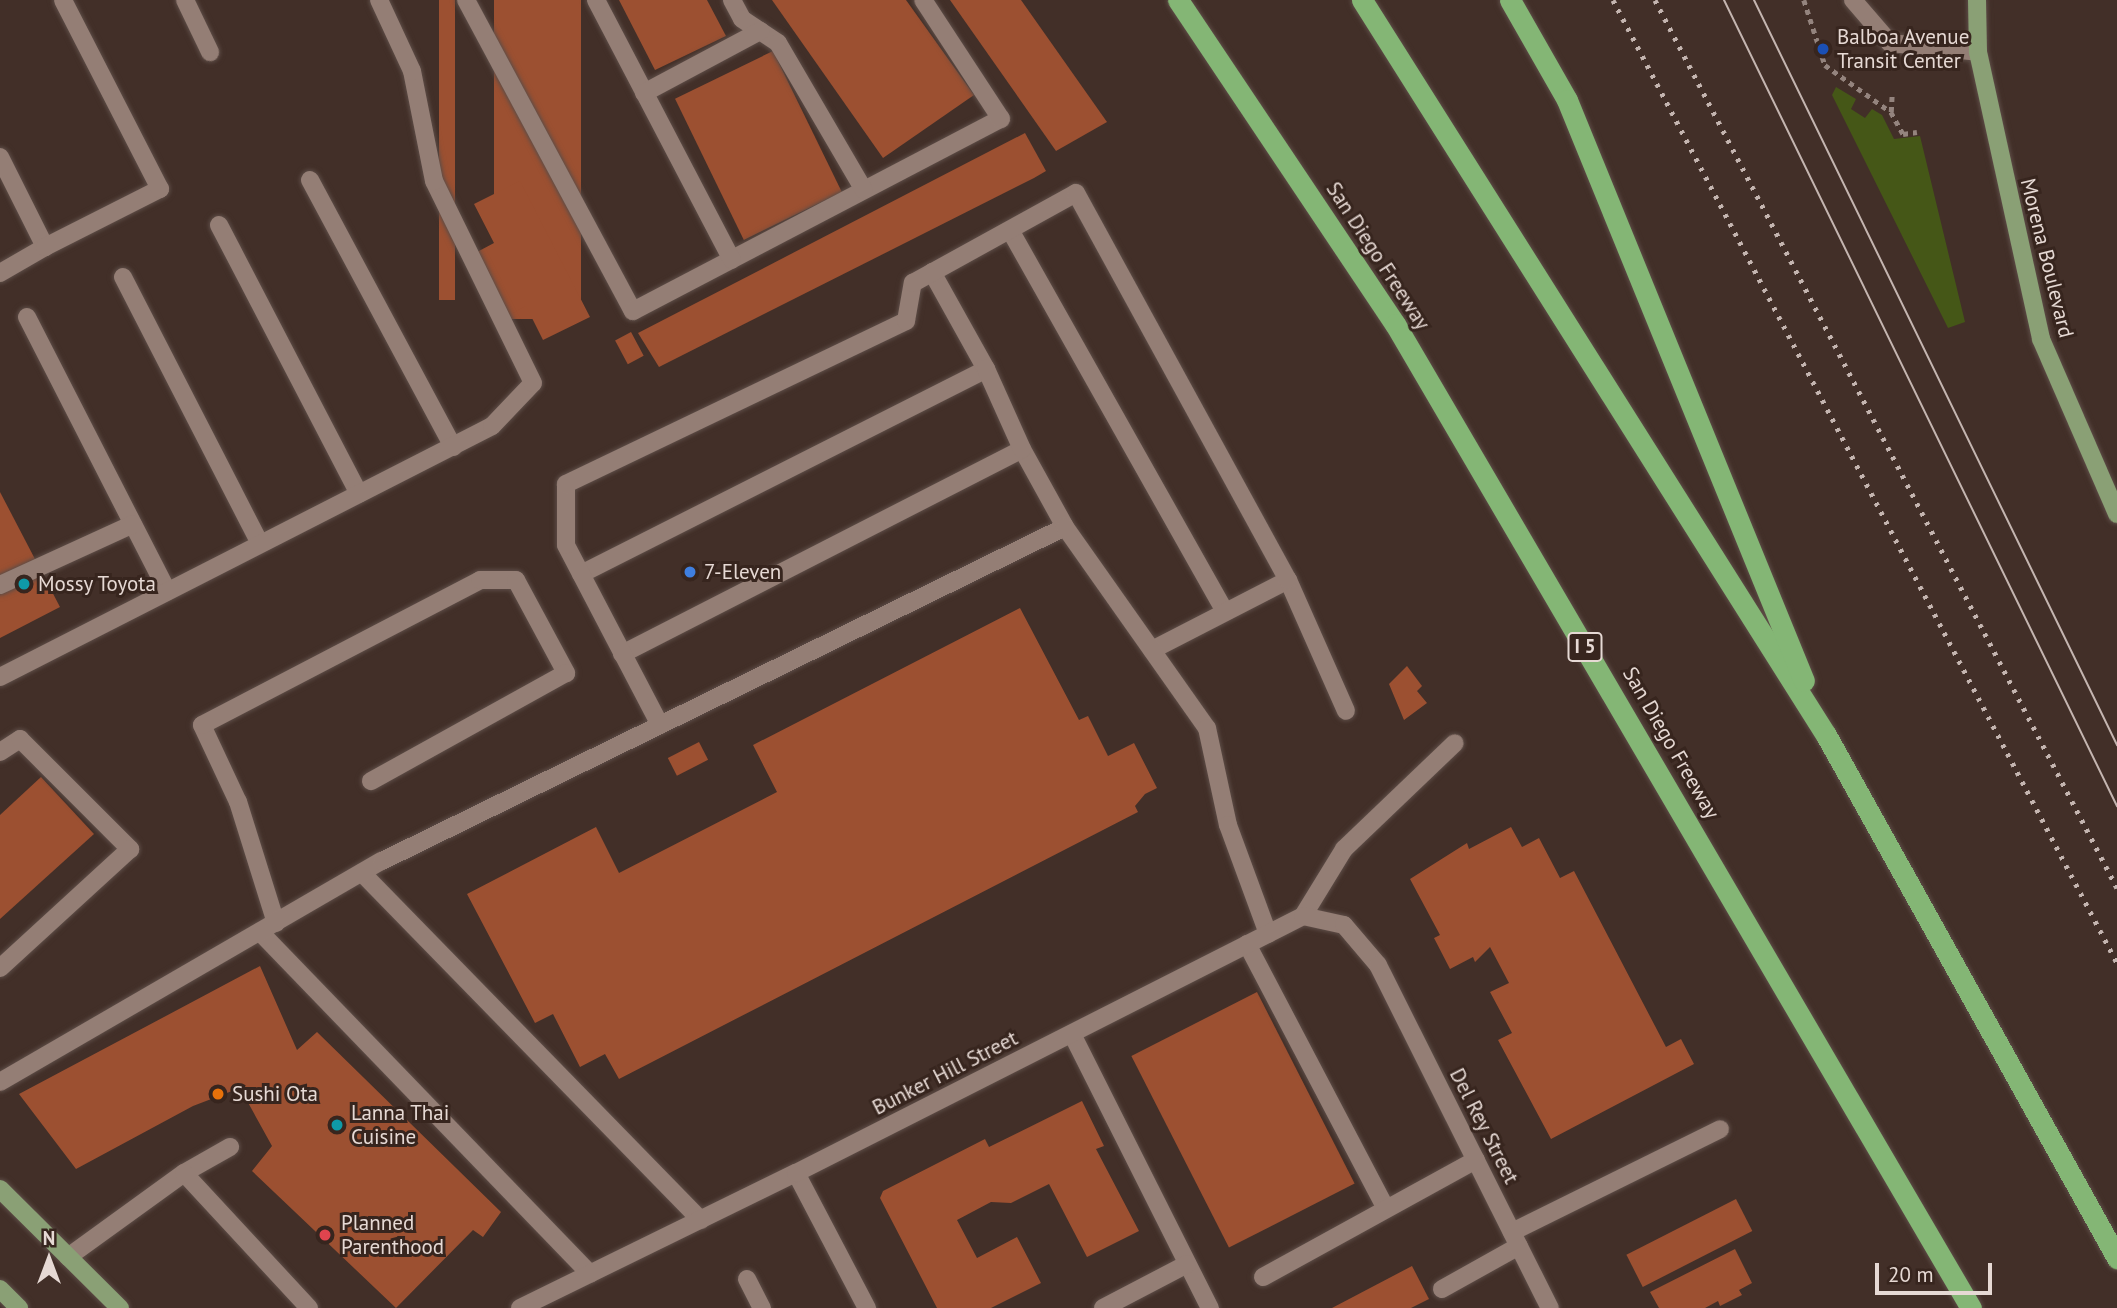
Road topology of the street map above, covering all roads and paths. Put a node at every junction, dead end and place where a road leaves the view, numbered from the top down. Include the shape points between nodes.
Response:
1 (63, 0) edge
2 (185, 0) edge
3 (379, 0) edge
4 (466, 0) edge
5 (596, 0) edge
6 (732, 0) edge
7 (923, 0) edge
8 (1178, 0) edge
9 (1362, 0) edge
10 (1510, 0) edge
11 (1804, 0) edge
12 (1853, 0) edge
13 (1977, 0) edge
14 (760, 31) junction
15 (211, 52) dead end
16 (1979, 52) junction
17 (644, 93) junction
18 (1892, 94) dead end
19 (1891, 112) junction
20 (1917, 132) dead end
21 (0, 157) edge
22 (310, 180) dead end
23 (864, 190) junction
24 (219, 225) dead end
25 (1010, 230) junction
26 (45, 247) junction
27 (732, 260) junction
28 (0, 272) edge
29 (932, 272) junction
30 (123, 277) dead end
31 (27, 317) dead end
32 (986, 369) junction
33 (453, 447) junction
34 (1022, 449) junction
35 (359, 494) junction
36 (2117, 514) edge
37 (132, 524) junction
38 (1065, 527) junction
39 (260, 544) junction
40 (581, 574) junction
41 (1288, 580) junction
42 (0, 585) edge
43 (167, 592) junction
44 (1225, 612) junction
45 (1152, 650) junction
46 (622, 654) junction
47 (0, 677) edge
48 (1346, 711) dead end
49 (660, 725) junction
50 (1826, 735) junction
51 (1455, 743) dead end
52 (0, 752) edge
53 (371, 781) dead end
54 (362, 873) junction
55 (1303, 916) junction
56 (268, 927) junction
57 (1268, 934) junction
58 (1247, 944) junction
59 (0, 968) edge
60 (1072, 1034) junction
61 (0, 1082) edge
62 (1720, 1129) dead end
63 (230, 1147) dead end
64 (1476, 1160) junction
65 (184, 1173) junction
66 (796, 1174) junction
67 (0, 1189) edge
68 (1386, 1209) junction
69 (701, 1220) junction
70 (1516, 1239) junction
71 (68, 1257) junction
72 (2117, 1258) edge
73 (1187, 1264) junction
74 (590, 1274) junction
75 (1263, 1277) dead end
76 (747, 1279) dead end
77 (0, 1289) edge
78 (1442, 1289) dead end
79 (19, 1308) edge
80 (120, 1308) edge
81 (309, 1308) edge
82 (520, 1308) edge
83 (762, 1308) edge
84 (867, 1308) edge
85 (1103, 1308) edge
86 (1210, 1308) edge
87 (1550, 1308) edge
88 (1971, 1308) edge

1 - 26 street via 160,189
2 - 15 street
3 - 33 street via 412,71 434,181 533,383 492,426
4 - 27 street via 633,311
5 - 17 street
6 - 14 street via 742,19
7 - 23 street via 1002,119
8 - 88 highway, San Diego Freeway / I 5 via 1395,324
9 - 50 highway
10 - 50 highway via 1567,100
11 - 19 path via 1825,65
12 - 16 street via 1890,43
13 - 16 main road, Morena Boulevard
14 - 17 street
14 - 23 street via 778,43
16 - 36 main road, Morena Boulevard via 2041,340
17 - 27 street
18 - 19 path
19 - 20 path via 1903,134
21 - 26 street
22 - 33 street
23 - 27 street
24 - 35 street
25 - 29 street
25 - 41 street via 1076,193
25 - 44 street
26 - 28 street
29 - 32 street
29 - 40 street via 913,283 906,321 566,484 566,545
30 - 39 street
31 - 37 street
32 - 34 street
32 - 40 street
33 - 35 street
34 - 38 street
34 - 46 street
35 - 39 street
37 - 42 street
37 - 43 street
38 - 45 street
38 - 49 street
39 - 43 street
40 - 46 street
41 - 44 street
41 - 48 street
43 - 47 street
44 - 45 street
45 - 57 street via 1207,728 1228,825
46 - 49 street
49 - 54 street
50 - 72 highway
51 - 55 street via 1344,849
52 - 59 street via 20,739 130,849
53 - 56 street via 566,673 516,580 480,580 202,725 238,802
54 - 56 street
54 - 69 street
55 - 57 street, Bunker Hill Street
55 - 64 street, Del Rey Street via 1344,925 1378,965
56 - 61 street
56 - 74 street
57 - 58 street, Bunker Hill Street
58 - 60 street, Bunker Hill Street
58 - 68 street
60 - 66 street, Bunker Hill Street
60 - 73 street
62 - 70 street
63 - 65 street
64 - 68 street
64 - 70 street, Del Rey Street
65 - 71 street
65 - 81 street
66 - 69 street, Bunker Hill Street
66 - 84 street
67 - 71 main road
68 - 75 street
69 - 74 street, Bunker Hill Street
70 - 78 street
70 - 87 street, Del Rey Street
71 - 80 main road
73 - 85 street
73 - 86 street
74 - 82 street, Bunker Hill Street
76 - 83 street
77 - 79 main road

